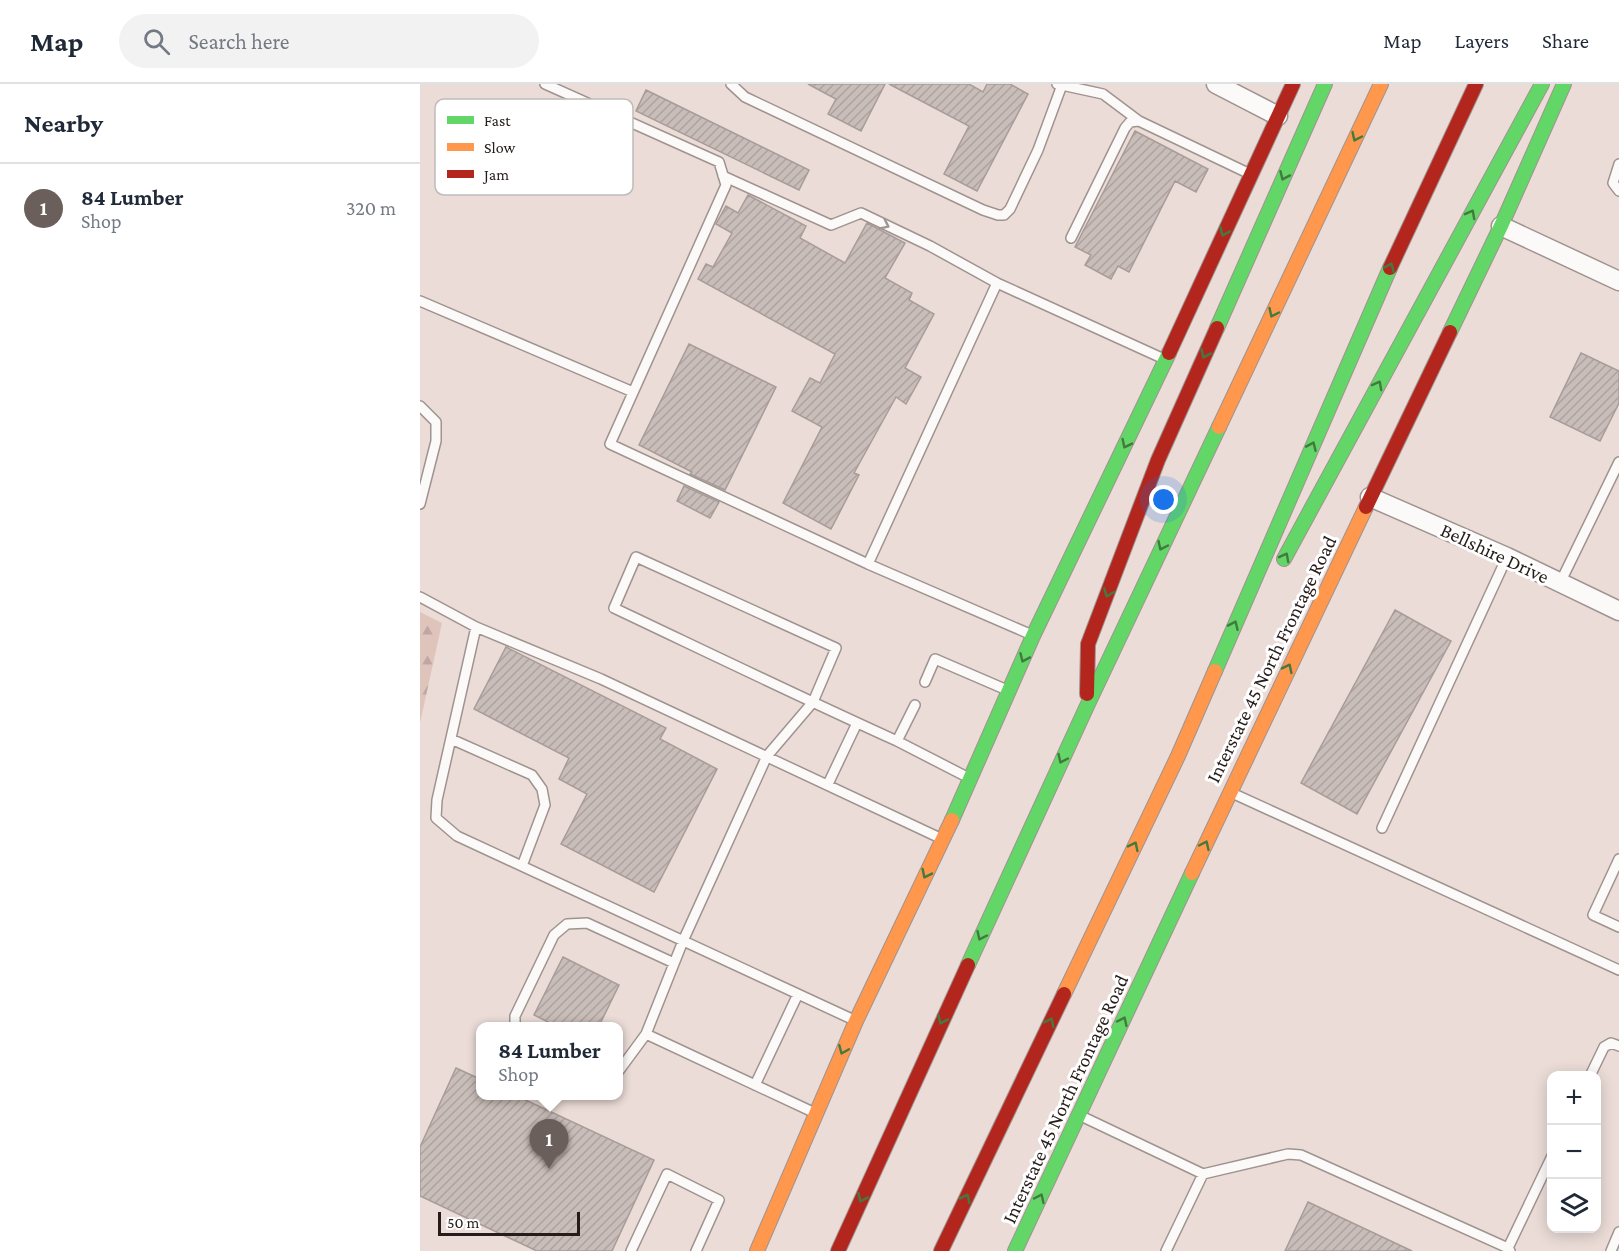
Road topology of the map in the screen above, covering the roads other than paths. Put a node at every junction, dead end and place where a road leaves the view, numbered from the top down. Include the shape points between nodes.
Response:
1 (545, 84) edge
2 (731, 84) edge
3 (1059, 84) edge
4 (1217, 84) edge
5 (1293, 84) edge
6 (1325, 84) edge
7 (1381, 84) edge
8 (1476, 84) edge
9 (1542, 84) edge
10 (1564, 84) edge
11 (578, 99) edge
12 (1278, 116) junction
13 (1139, 121) junction
14 (633, 123) edge
15 (1619, 164) edge
16 (1250, 174) junction
17 (723, 176) junction
18 (1619, 191) edge
19 (1501, 226) junction
20 (1071, 238) dead end
21 (1619, 281) edge
22 (998, 283) junction
23 (420, 301) edge
24 (1166, 360) junction
25 (633, 392) junction
26 (420, 406) edge
27 (1619, 462) edge
28 (1370, 497) junction
29 (420, 504) edge
30 (1507, 557) junction
31 (868, 564) junction
32 (1280, 567) dead end
33 (1560, 584) junction
34 (420, 597) edge
35 (1257, 609) dead end
36 (1619, 611) edge
37 (476, 627) junction
38 (1033, 636) junction
39 (925, 682) dead end
40 (1009, 691) junction
41 (813, 702) junction
42 (915, 705) dead end
43 (1087, 706) junction
44 (857, 723) junction
45 (451, 739) junction
46 (897, 741) junction
47 (766, 756) junction
48 (1178, 756) junction
49 (970, 778) junction
50 (828, 784) junction
51 (1230, 792) junction
52 (1382, 828) dead end
53 (943, 839) junction
54 (1619, 859) edge
55 (522, 866) junction
56 (1619, 927) edge
57 (683, 941) junction
58 (675, 963) junction
59 (1619, 970) edge
60 (798, 994) junction
61 (856, 1021) junction
62 (515, 1022) edge
63 (646, 1034) junction
64 (1619, 1046) edge
65 (623, 1065) edge
66 (1592, 1071) edge
67 (755, 1085) junction
68 (816, 1113) junction
69 (1079, 1114) junction
70 (1547, 1165) edge
71 (1203, 1174) junction
72 (1619, 1232) edge
73 (1509, 1250) edge
74 (631, 1251) edge
75 (696, 1251) edge
76 (757, 1251) edge
77 (838, 1251) edge
78 (941, 1251) edge
79 (1015, 1251) edge
80 (1166, 1251) edge
81 (1611, 1251) edge

1 - 11 lane
2 - 3 lane via 745,98 998,215 1010,209 1038,150
3 - 13 lane via 1103,94
4 - 12 street
5 - 12 main road
6 -> 43 main road via 1154,471 1088,644
7 -> 43 main road
48 -> 8 main road via 1399,246
32 -> 9 main road
10 - 19 main road, Interstate 45 North Frontage Road
12 - 16 main road
13 - 16 lane
13 - 20 lane via 1130,122 1125,128
14 - 17 lane via 719,162
15 - 18 lane via 1613,183
16 -> 24 main road
17 -> 22 lane via 831,225 861,213
17 - 25 lane via 726,185
19 - 21 street
19 - 28 main road, Interstate 45 North Frontage Road
22 - 24 lane
22 - 31 lane
23 - 25 lane
24 -> 38 main road
25 - 31 lane via 610,444
26 - 29 lane via 436,422 436,441
27 - 33 lane
28 - 30 street, Bellshire Drive
51 -> 28 main road, Interstate 45 North Frontage Road
30 - 33 street, Bellshire Drive
30 - 52 lane
31 - 38 lane
33 - 36 street, Bellshire Drive
34 - 37 lane
35 - 48 main road
37 - 45 lane
37 - 47 lane via 601,679
38 -> 40 main road
39 - 40 lane via 935,658
40 - 49 main road
41 - 41 lane via 614,608 636,557 836,648
41 - 44 lane
41 - 47 lane
42 - 46 lane
43 -> 77 main road
44 - 46 lane
44 - 50 lane
45 - 55 lane via 436,818 457,836
45 - 55 lane via 532,775 542,789 544,805
46 - 49 lane
47 - 50 lane
47 - 57 lane
78 -> 48 main road
49 - 53 main road
50 - 53 lane
51 - 59 lane
69 -> 51 main road, Interstate 45 North Frontage Road
53 -> 61 main road
54 - 56 lane via 1593,915
55 - 57 lane
57 - 58 lane
57 - 60 lane
58 - 62 lane via 587,923 567,924 554,935
58 - 63 lane
60 - 61 lane
60 - 67 lane
61 -> 68 main road
63 - 65 lane
63 - 67 lane
64 - 66 lane via 1611,1043 1604,1047
67 - 68 lane
68 - 76 main road
69 - 71 lane
79 -> 69 main road, Interstate 45 North Frontage Road
70 - 73 lane
71 - 73 lane via 1288,1154 1301,1155
71 - 80 lane
72 - 81 lane
74 - 75 lane via 667,1174 719,1200

